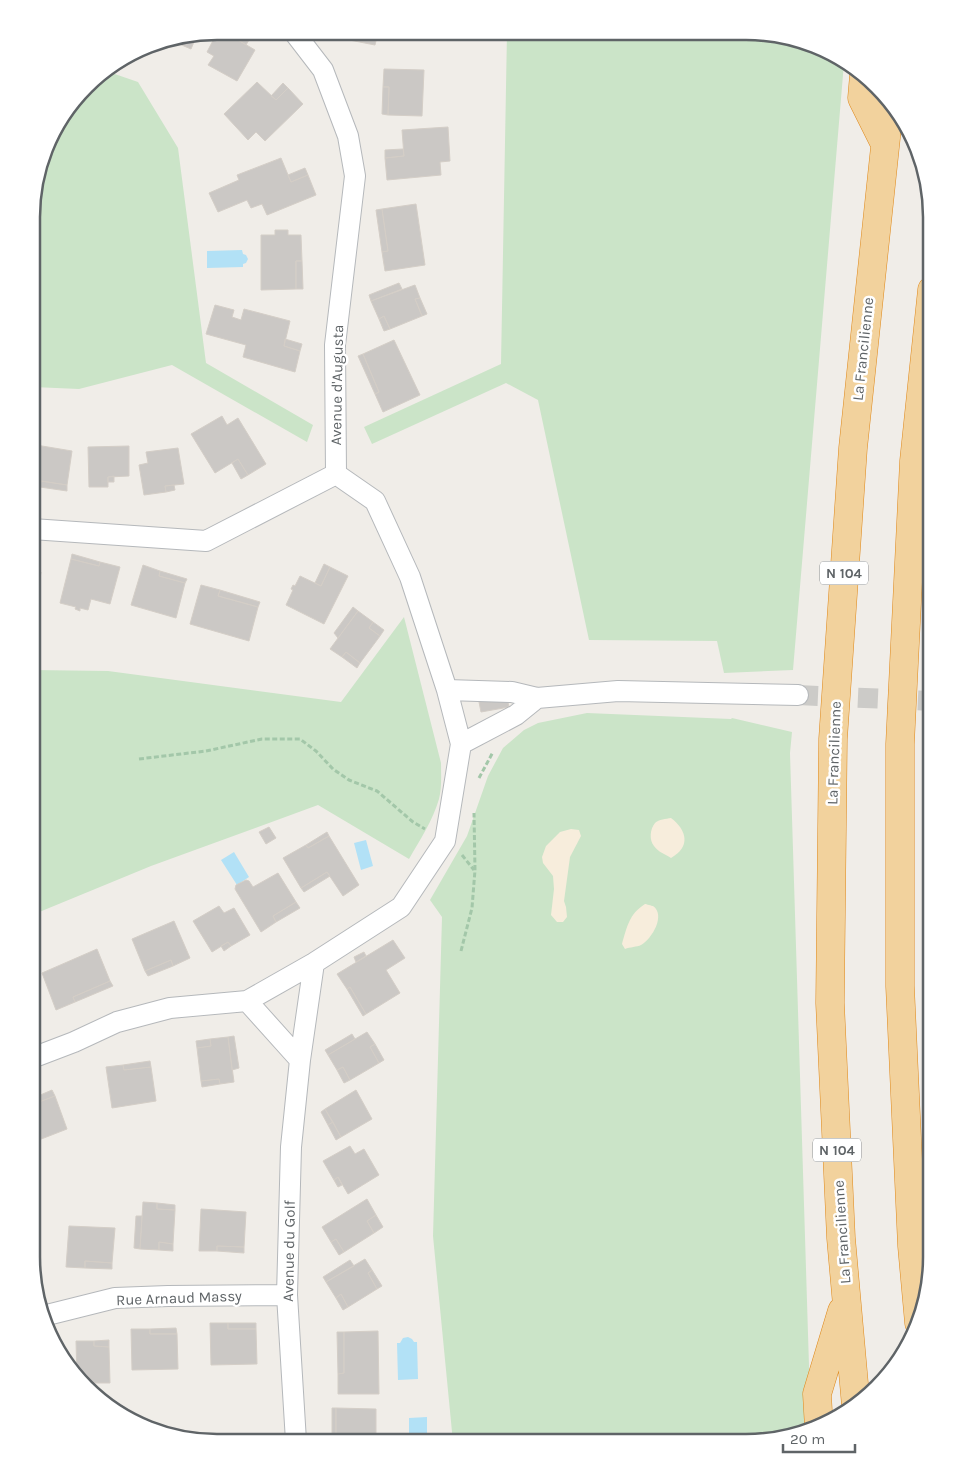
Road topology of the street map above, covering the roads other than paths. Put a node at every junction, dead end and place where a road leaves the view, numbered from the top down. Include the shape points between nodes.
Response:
1 (300, 40) edge
2 (863, 84) edge
3 (889, 112) edge
4 (885, 144) junction
5 (923, 376) edge
6 (336, 474) junction
7 (40, 530) edge
8 (447, 690) junction
9 (798, 695) tunnel mouth
10 (536, 698) junction
11 (461, 744) junction
12 (314, 963) junction
13 (247, 1001) junction
14 (40, 1055) edge
15 (300, 1060) junction
16 (287, 1295) junction
17 (846, 1297) junction
18 (917, 1302) edge
19 (49, 1314) edge
20 (855, 1397) edge
21 (818, 1419) edge
22 (296, 1434) edge

1 - 6 street, Avenue d'Augusta via 323,70 348,136 355,176 335,345
2 - 4 highway via 862,98
3 - 4 highway, La Francilienne / N 104
4 - 17 highway, La Francilienne / N 104 via 853,448 833,739 830,1003
5 - 18 highway via 914,461 900,744 900,986
6 - 7 street via 206,540
6 - 8 street via 375,501 410,577
8 - 10 street via 512,692
8 - 11 street
9 - 10 street via 618,691
10 - 11 street via 516,715
11 - 12 street via 445,841 401,907
12 - 13 street
12 - 15 street, Avenue du Golf
13 - 14 street via 170,1008 117,1022
13 - 15 street
15 - 16 street, Avenue du Golf via 291,1147
16 - 19 street, Rue Arnaud Massy via 115,1298
16 - 22 street, Avenue du Golf
17 - 20 highway, La Francilienne / N 104
17 - 21 highway via 817,1394

